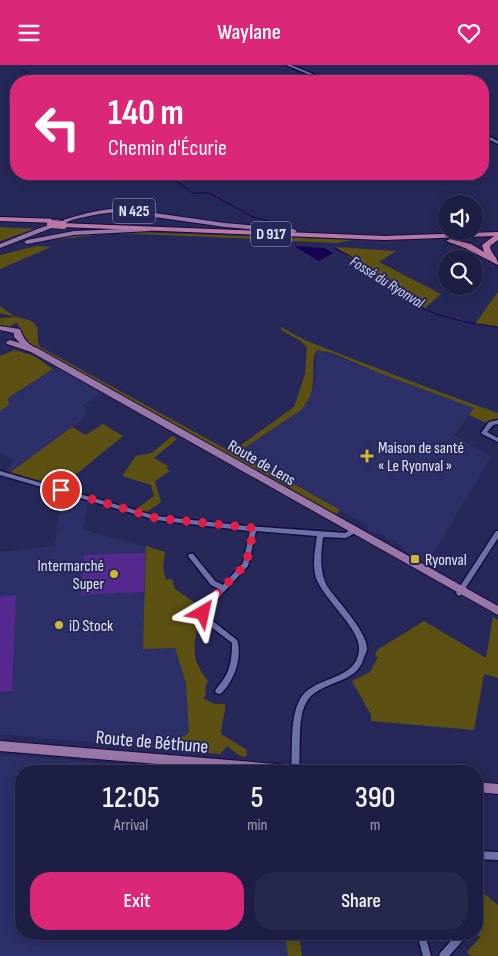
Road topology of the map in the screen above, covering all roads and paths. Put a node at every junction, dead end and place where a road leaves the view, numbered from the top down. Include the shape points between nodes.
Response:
1 (288, 65) edge
2 (313, 75) edge
3 (0, 221) edge
4 (60, 223) junction
5 (159, 229) junction
6 (294, 231) junction
7 (498, 234) edge
8 (384, 238) junction
9 (0, 246) edge
10 (0, 249) edge
11 (498, 262) edge
12 (2, 329) edge
13 (18, 337) junction
14 (29, 347) junction
15 (498, 422) edge
16 (498, 440) edge
17 (2, 473) edge
18 (254, 528) junction
19 (353, 531) junction
20 (498, 533) edge
21 (320, 534) junction
22 (191, 556) dead end
23 (223, 588) junction
24 (460, 591) junction
25 (498, 611) edge
26 (219, 691) dead end
27 (0, 746) edge
28 (224, 765) edge
29 (296, 765) edge
30 (483, 788) edge
31 (498, 789) edge
32 (483, 855) edge
33 (498, 856) edge
34 (423, 940) edge
35 (458, 940) edge
36 (427, 956) edge
37 (443, 956) edge

1 - 2 street
3 - 4 highway
4 - 5 highway, D 917
4 - 6 highway, D 917
5 - 8 highway, D 917
5 - 10 main road, N 425 via 74,233
6 - 7 highway, D 917
6 - 9 main road, N 425 via 119,210 73,218
7 - 8 highway, D 917
7 - 11 highway via 486,248
8 - 11 highway via 457,242
12 - 13 main road via 16,331
13 - 14 main road
13 - 14 main road, Route de Lens via 4,342
14 - 19 main road, Route de Lens
15 - 16 street via 491,423 484,433
17 - 18 street via 156,518
18 - 21 street
18 - 23 street via 246,564
19 - 21 street via 346,536
19 - 24 main road, Route de Lens
20 - 24 street
21 - 29 street via 317,569 320,581 360,638 363,651 356,669 349,675 314,690 304,699
22 - 23 street via 213,583
23 - 26 street via 206,605 203,613 235,642 230,677
24 - 25 main road, Route de Lens
27 - 28 main road, Route de Béthune
30 - 31 main road
32 - 33 street
34 - 36 street
35 - 37 street

